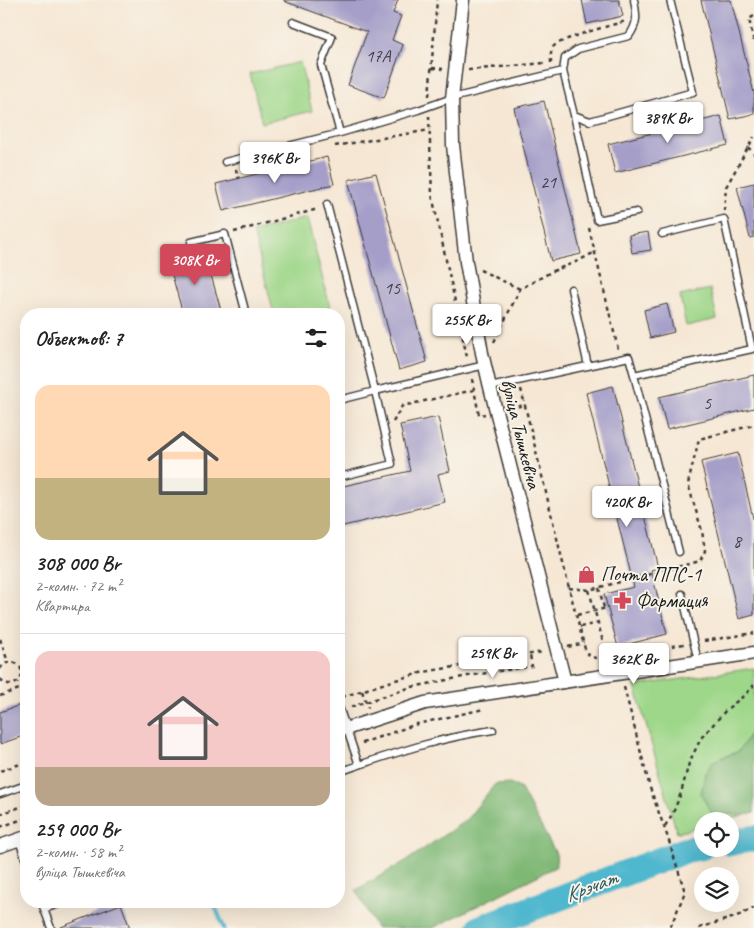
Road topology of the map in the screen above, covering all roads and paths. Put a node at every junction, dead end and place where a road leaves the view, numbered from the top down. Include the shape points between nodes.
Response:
1 (437, 0) edge
2 (462, 0) edge
3 (634, 0) edge
4 (670, 0) edge
5 (754, 16) edge
6 (627, 21) dead end
7 (292, 22) dead end
8 (754, 43) edge
9 (551, 63) junction
10 (455, 69) junction
11 (563, 71) junction
12 (553, 74) junction
13 (452, 98) junction
14 (428, 106) junction
15 (574, 115) junction
16 (430, 130) junction
17 (340, 133) junction
18 (754, 137) edge
19 (328, 148) dead end
20 (748, 148) junction
21 (754, 154) edge
22 (298, 155) dead end
23 (282, 159) dead end
24 (225, 162) dead end
25 (307, 162) dead end
26 (236, 170) dead end
27 (275, 170) dead end
28 (239, 179) dead end
29 (327, 205) joint
30 (637, 212) dead end
31 (724, 219) junction
32 (225, 234) junction
33 (662, 234) dead end
34 (191, 242) dead end
35 (595, 252) dead end
36 (466, 262) junction
37 (520, 289) junction
38 (571, 289) dead end
39 (244, 308) edge
40 (483, 359) junction
41 (588, 366) junction
42 (470, 368) junction
43 (634, 375) junction
44 (519, 381) junction
45 (490, 387) junction
46 (474, 390) junction
47 (375, 391) junction
48 (345, 398) edge
49 (480, 415) dead end
50 (754, 425) edge
51 (386, 437) junction
52 (345, 476) edge
53 (679, 552) dead end
54 (569, 588) junction
55 (599, 588) junction
56 (589, 590) junction
57 (682, 594) dead end
58 (595, 610) junction
59 (577, 615) junction
60 (598, 623) junction
61 (580, 627) junction
62 (0, 639) edge
63 (584, 643) junction
64 (556, 649) junction
65 (754, 653) edge
66 (530, 654) junction
67 (606, 658) junction
68 (698, 661) junction
69 (8, 662) junction
70 (20, 667) edge
71 (0, 669) edge
72 (621, 673) junction
73 (0, 678) edge
74 (20, 678) edge
75 (565, 682) junction
76 (16, 684) junction
77 (754, 685) edge
78 (19, 689) joint
79 (0, 696) edge
80 (345, 696) edge
81 (345, 707) edge
82 (491, 708) dead end
83 (345, 729) edge
84 (493, 730) dead end
85 (345, 735) edge
86 (352, 746) junction
87 (20, 764) edge
88 (358, 765) junction
89 (345, 770) edge
90 (0, 771) edge
91 (20, 787) edge
92 (0, 794) edge
93 (20, 807) edge
94 (0, 814) edge
95 (20, 820) edge
96 (0, 827) edge
97 (664, 827) junction
98 (20, 840) edge
99 (0, 846) edge
100 (47, 908) edge
101 (754, 908) edge
102 (44, 909) joint
103 (51, 928) edge
104 (670, 928) edge
105 (699, 928) edge

1 - 14 path
2 - 10 street, вуліца Тышкевіча
3 - 11 lane via 636,26 629,36 578,49 565,58
4 - 15 lane via 693,92 590,121
5 - 8 path via 750,19
6 - 9 path via 566,39 554,47
7 - 17 lane via 332,37 321,65
9 - 10 path
9 - 12 path
10 - 13 street, вуліца Тышкевіча
11 - 12 lane
11 - 15 lane
12 - 13 lane
13 - 14 lane
13 - 36 street, вуліца Тышкевіча via 453,146
14 - 16 path
14 - 17 lane
15 - 30 lane via 597,220
16 - 19 path
16 - 42 path via 432,195
17 - 24 lane
18 - 20 path
20 - 21 path
20 - 31 path via 726,187
22 - 25 path via 305,153
23 - 27 path via 274,161
26 - 28 path
29 - 32 path
29 - 47 lane
31 - 33 lane
31 - 43 lane via 752,350
32 - 34 lane
32 - 39 lane
35 - 37 path
36 - 37 path
36 - 40 street, вуліца Тышкевіча
37 - 40 path
38 - 41 lane
40 - 42 lane
40 - 45 street, вуліца Тышкевіча
41 - 43 lane via 629,357
41 - 44 lane
42 - 46 path
42 - 47 lane
43 - 53 lane
44 - 45 lane
44 - 54 path
45 - 64 street, вуліца Тышкевіча
46 - 49 path
46 - 51 path via 402,406
47 - 48 lane
47 - 51 lane
50 - 55 path via 699,439 688,484 702,531 705,551 700,561
51 - 52 lane via 392,464
54 - 56 path
54 - 59 path
55 - 56 path
55 - 58 path via 606,608
56 - 58 path
57 - 68 lane
58 - 59 path
58 - 60 path
59 - 61 path
60 - 61 path
60 - 67 path
61 - 63 path
62 - 69 path
63 - 64 path
63 - 67 path via 586,653 595,658
64 - 66 path
64 - 75 street, вуліца Тышкевіча
65 - 68 street
66 - 80 path via 424,672
66 - 81 path via 532,666 412,687
67 - 72 path via 616,656
68 - 72 street
69 - 70 path
69 - 71 path
72 - 75 street
72 - 97 path via 650,788
73 - 76 path via 7,684
74 - 76 path
75 - 83 street via 425,703
76 - 78 path
77 - 97 path via 701,738 689,763 682,793
78 - 79 path
82 - 86 path via 417,724
84 - 88 lane via 410,748
85 - 86 lane
86 - 88 lane
87 - 90 path
88 - 89 lane
91 - 92 lane
93 - 94 path
95 - 96 path
97 - 104 path via 685,892
98 - 99 street
100 - 102 lane
101 - 105 path
102 - 103 lane

